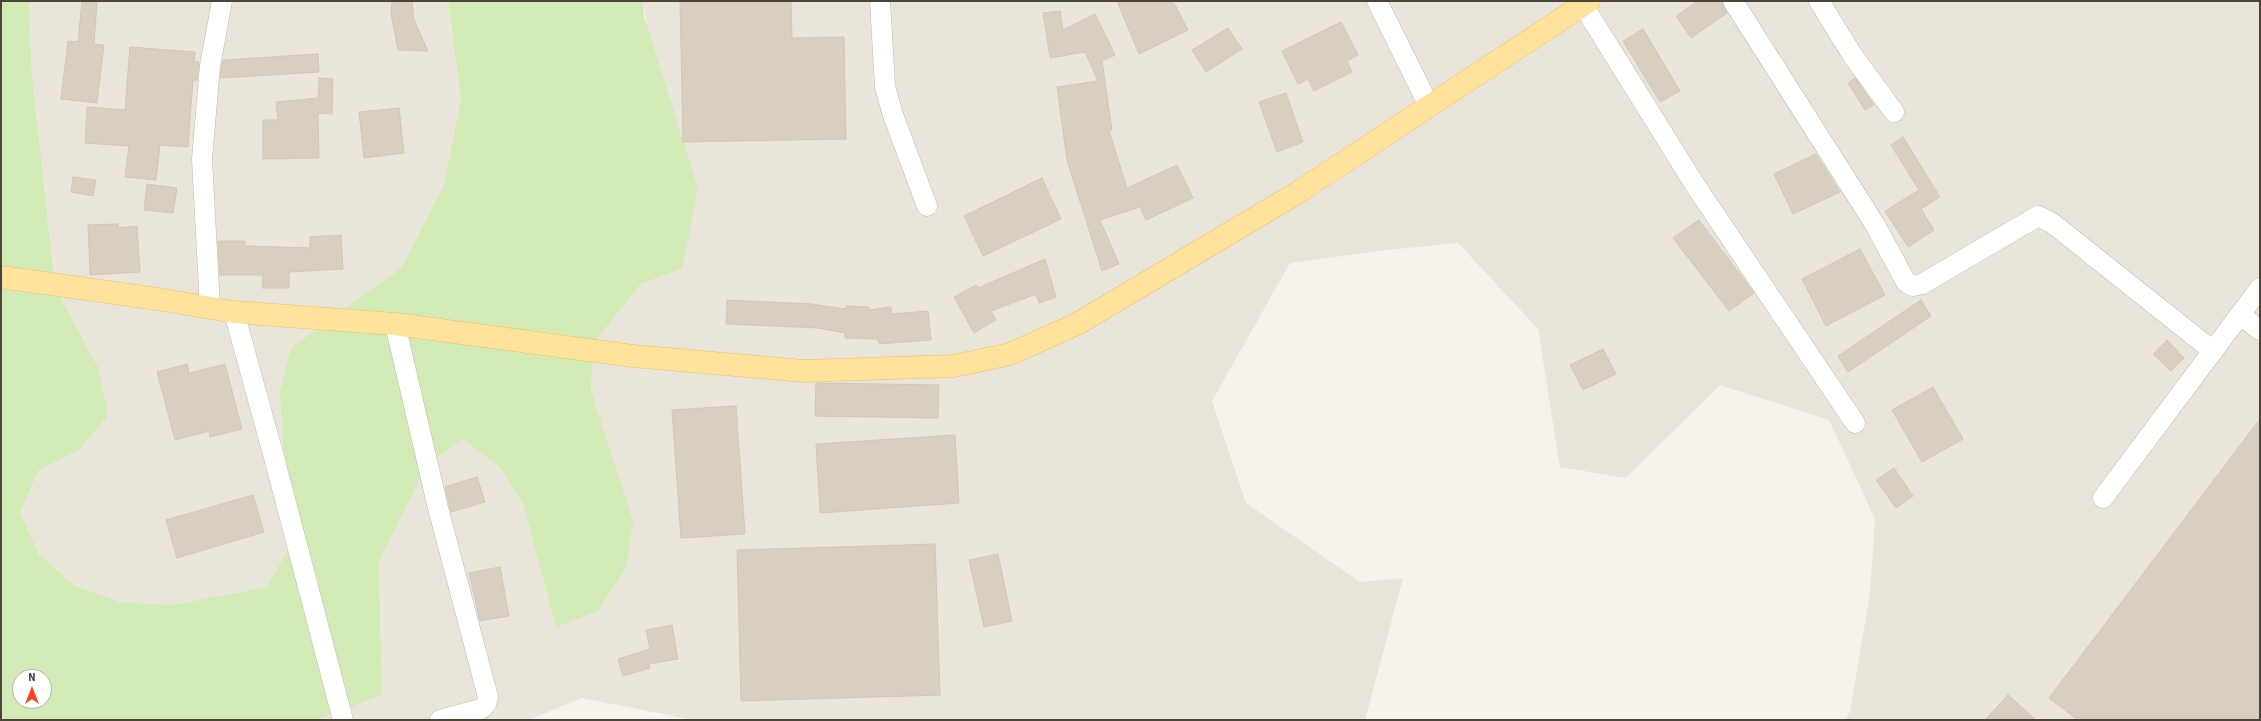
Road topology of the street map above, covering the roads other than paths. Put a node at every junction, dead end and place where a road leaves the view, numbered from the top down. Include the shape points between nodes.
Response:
1 (222, 1) edge
2 (880, 1) edge
3 (1377, 1) edge
4 (1733, 1) edge
5 (1819, 1) edge
6 (1586, 3) edge
7 (1429, 106) junction
8 (1894, 112) dead end
9 (927, 206) dead end
10 (1, 277) edge
11 (2260, 288) edge
12 (210, 308) junction
13 (234, 312) junction
14 (2240, 315) junction
15 (395, 324) junction
16 (2260, 330) edge
17 (2213, 351) junction
18 (1855, 423) dead end
19 (2103, 498) dead end
20 (343, 720) edge
21 (440, 720) edge

1 - 12 street via 210,66 202,159
2 - 9 street via 885,87
3 - 7 street
4 - 17 street via 1874,223 1906,282 1913,286 1922,284 2038,216 2052,223
5 - 8 street via 1853,56
6 - 7 main road
6 - 18 street via 1695,185
7 - 15 main road via 1297,193 1077,324 1010,354 954,366 804,370 633,356
10 - 12 main road
11 - 14 street
12 - 13 main road
13 - 15 main road
13 - 20 street
14 - 16 street
14 - 17 street
15 - 21 street via 438,508 488,697 481,709
17 - 19 street

